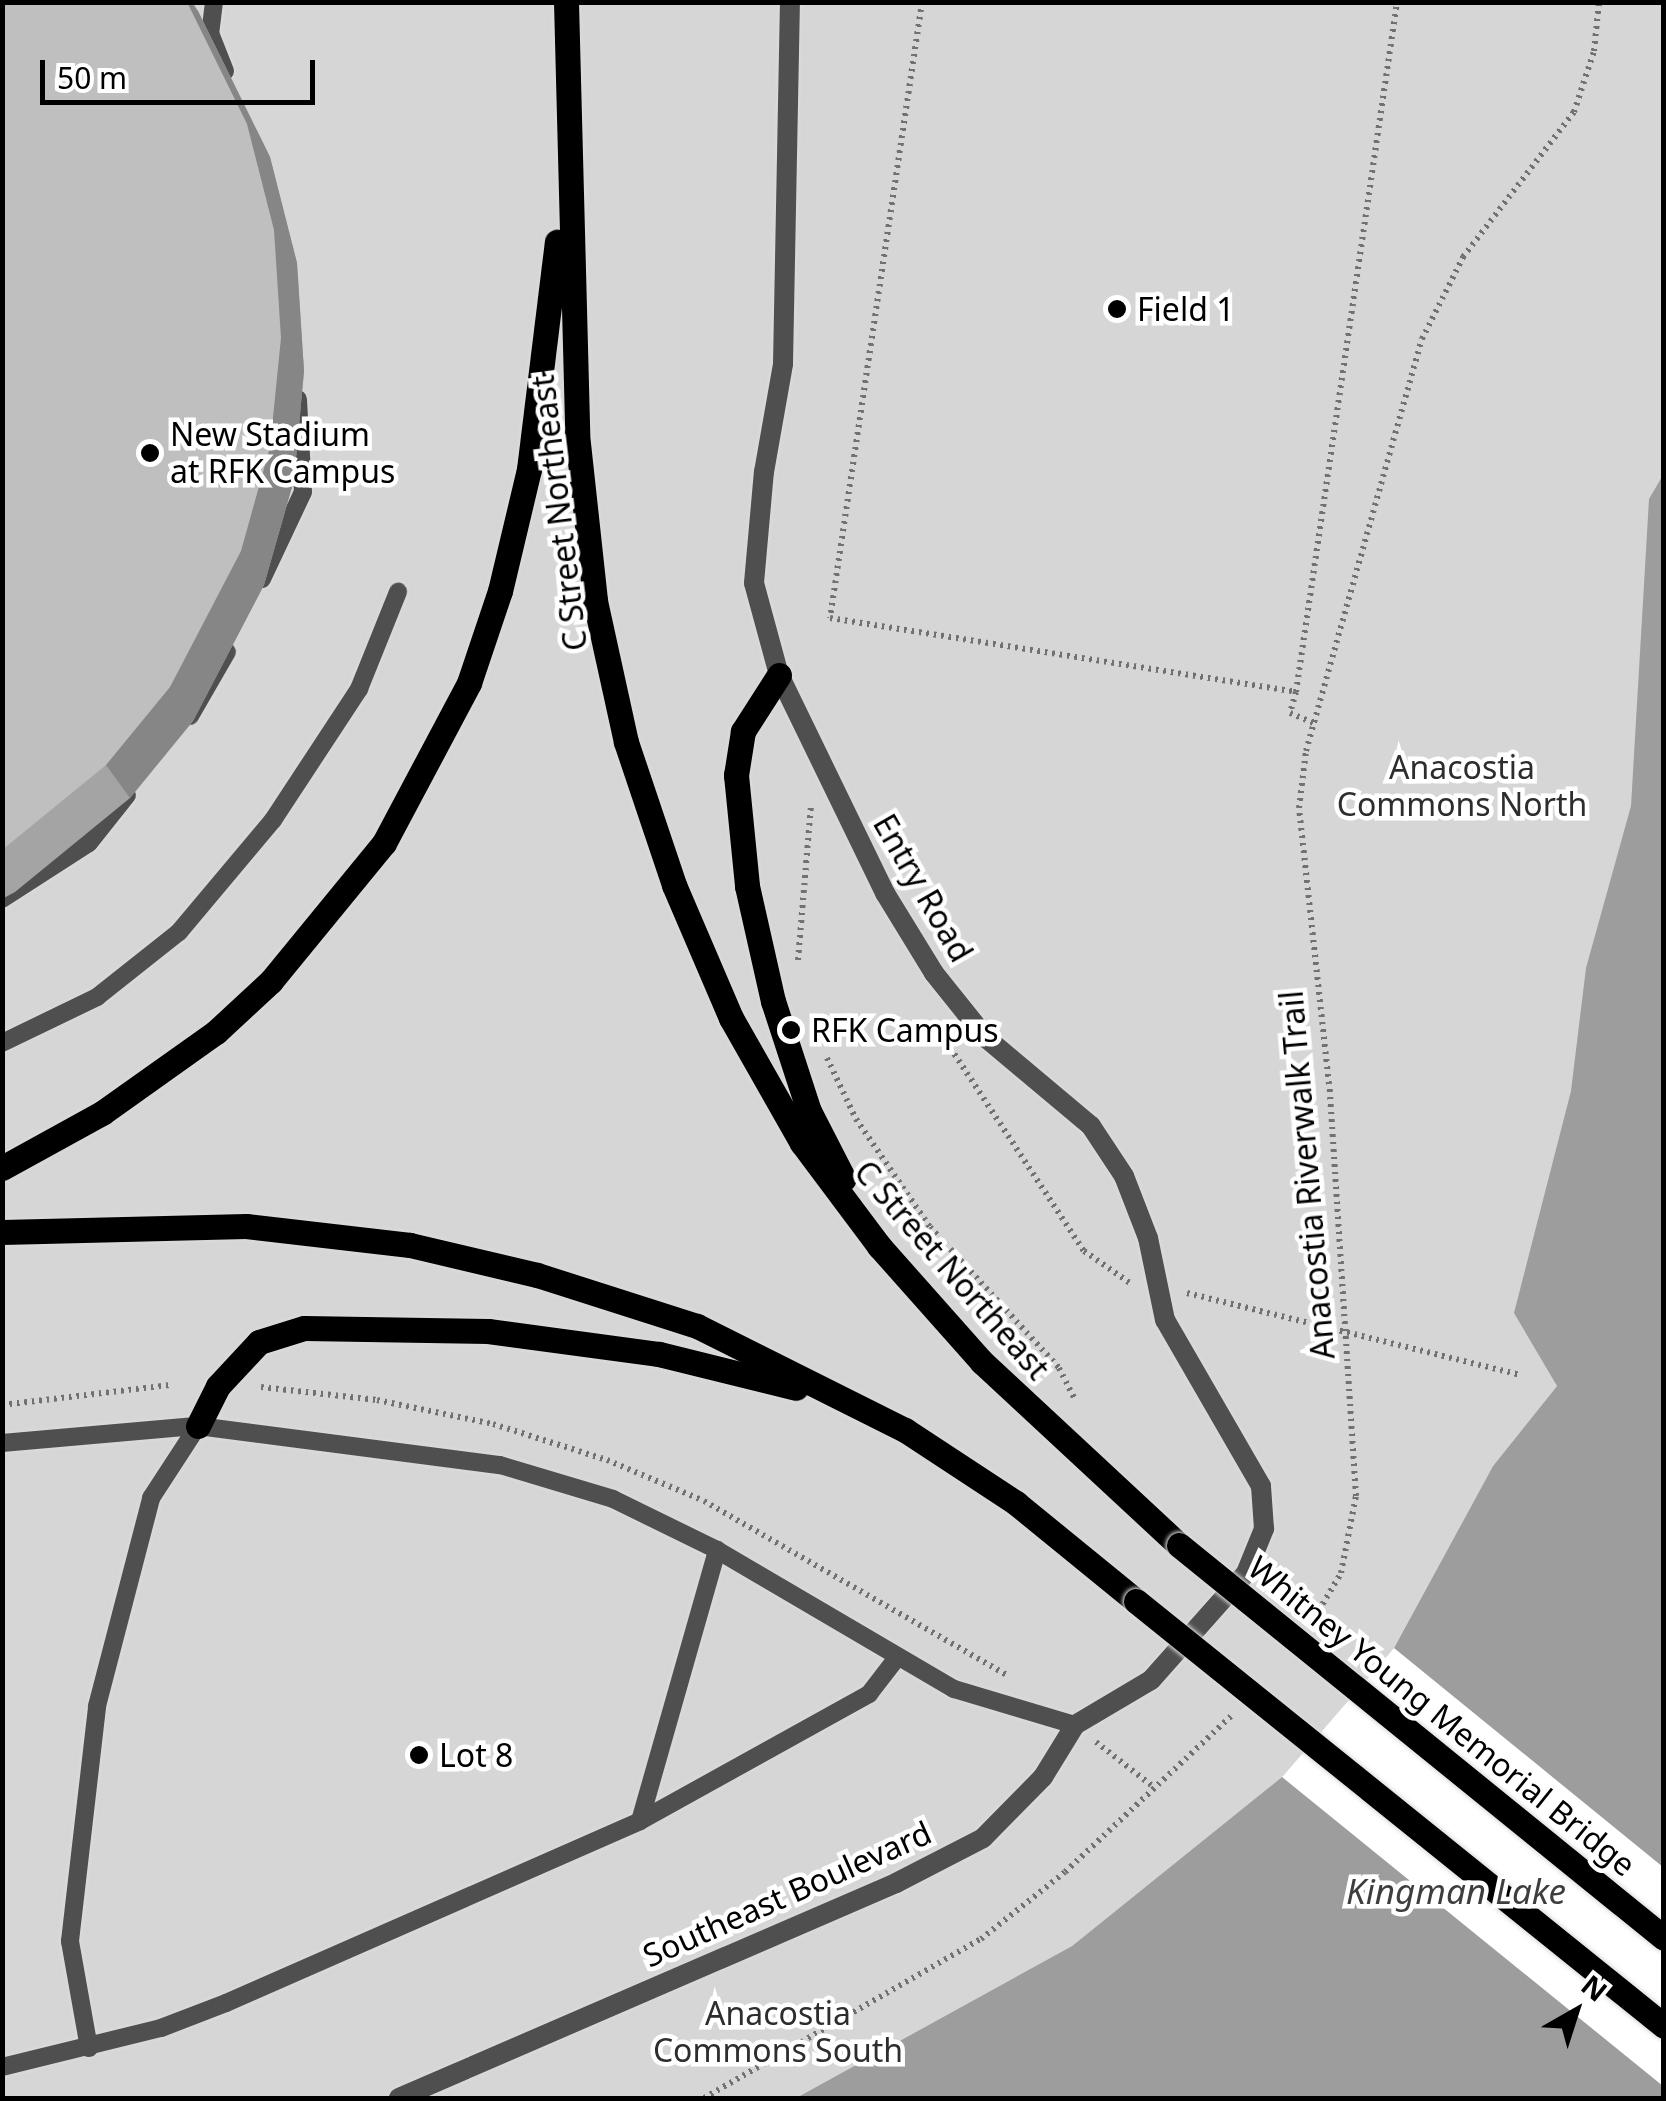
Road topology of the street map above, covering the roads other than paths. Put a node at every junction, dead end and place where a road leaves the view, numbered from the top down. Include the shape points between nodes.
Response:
1 (214, 2) edge
2 (566, 2) edge
3 (790, 2) edge
4 (230, 85) edge
5 (566, 166) junction
6 (297, 376) dead end
7 (256, 592) dead end
8 (398, 592) dead end
9 (240, 626) dead end
10 (779, 675) junction
11 (172, 738) dead end
12 (136, 783) dead end
13 (2, 899) edge
14 (2, 1043) edge
15 (2, 1168) edge
16 (2, 1232) edge
17 (879, 1246) junction
18 (198, 1426) junction
19 (905, 1430) junction
20 (2, 1444) edge
21 (1178, 1545) joint
22 (717, 1550) junction
23 (896, 1659) junction
24 (1152, 1680) joint
25 (1075, 1725) junction
26 (640, 1821) junction
27 (1664, 1938) edge
28 (1664, 2026) edge
29 (89, 2048) junction
30 (2, 2068) edge
31 (399, 2098) edge

1 - 4 lane via 210,33
2 - 5 main road, C Street Northeast
3 - 10 street, Entry Road via 784,364 764,472 754,582
5 - 15 main road via 529,469 500,591 436,753 346,896 271,981 156,1078
5 - 17 main road, C Street Northeast via 577,434 595,600 626,742 674,885 732,1018 802,1143
6 - 7 lane via 303,492
8 - 14 lane via 359,689 272,820 179,932 97,996
9 - 11 lane via 208,693
10 - 17 main road via 743,731 736,776 747,886 773,1002 809,1110
10 - 24 street, Entry Road via 885,893 934,973 986,1038 1091,1126 1124,1176 1148,1238 1165,1320 1261,1486 1264,1529 1246,1573
12 - 13 lane via 88,842
16 - 19 main road via 246,1226 410,1245 537,1275 697,1326
17 - 21 main road, C Street Northeast via 982,1362
18 - 19 main road via 218,1386 259,1342 304,1328 488,1331 659,1354 769,1378
18 - 20 lane
18 - 22 lane via 500,1466 613,1499
18 - 29 lane via 152,1498 97,1706 70,1941
19 - 28 main road, bridge via 1016,1504
21 - 27 main road, Whitney Young Memorial Bridge, bridge
22 - 23 lane
22 - 26 lane
23 - 25 lane via 954,1690
23 - 26 lane via 869,1694
24 - 25 street, Southeast Boulevard
25 - 31 street, Southeast Boulevard via 1042,1778 983,1838 896,1883
26 - 29 lane via 226,2003
29 - 30 lane

